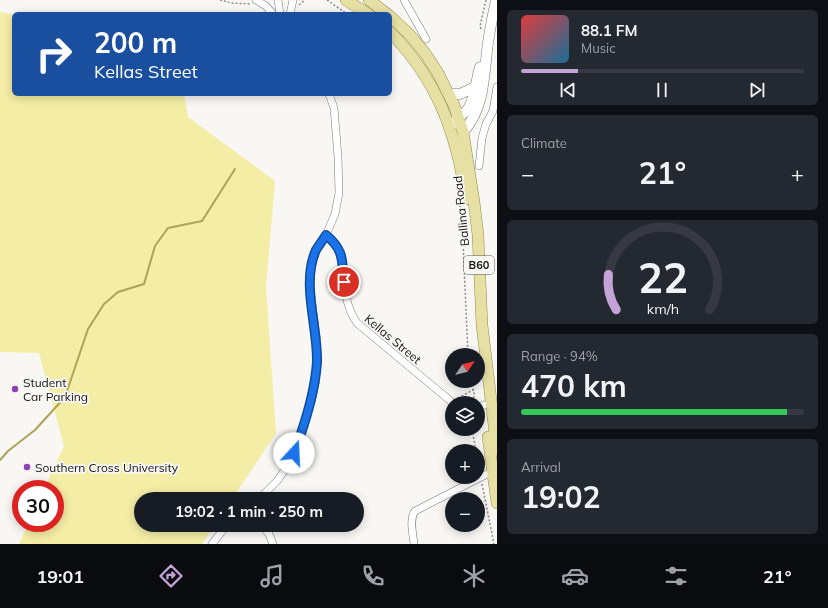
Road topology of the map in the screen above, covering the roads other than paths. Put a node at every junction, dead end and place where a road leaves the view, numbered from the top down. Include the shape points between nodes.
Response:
1 (278, 0) edge
2 (293, 0) edge
3 (346, 0) edge
4 (369, 0) edge
5 (404, 0) edge
6 (496, 0) edge
7 (255, 2) edge
8 (271, 12) edge
9 (280, 12) edge
10 (290, 12) edge
11 (365, 12) edge
12 (385, 12) edge
13 (392, 18) edge
14 (495, 20) edge
15 (392, 34) edge
16 (426, 39) dead end
17 (488, 43) junction
18 (475, 87) junction
19 (497, 87) edge
20 (449, 94) junction
21 (330, 96) edge
22 (459, 118) junction
23 (463, 132) junction
24 (455, 145) junction
25 (479, 166) dead end
26 (326, 235) junction
27 (478, 348) edge
28 (484, 388) edge
29 (445, 396) edge
30 (487, 402) edge
31 (497, 450) edge
32 (495, 470) edge
33 (266, 492) edge
34 (497, 503) edge
35 (221, 532) edge
36 (267, 532) edge
37 (212, 544) edge
38 (273, 544) edge
39 (414, 544) edge

1 - 9 street
2 - 10 street
3 - 11 main road
4 - 12 main road
5 - 16 street
6 - 14 street
7 - 8 street via 266,6
13 - 20 main road, Ballina Road / B60 via 425,54
14 - 17 street
15 - 24 main road, Ballina Road / B60 via 407,50 434,90
17 - 18 street
17 - 23 street via 485,74 477,109
18 - 20 street via 465,93
18 - 22 street via 469,107
19 - 25 street via 493,111 482,138
20 - 22 main road, Ballina Road / B60
21 - 26 street via 334,108 339,193 335,214
22 - 23 main road, Ballina Road / B60
22 - 24 street via 454,122
23 - 30 main road, Ballina Road / B60 via 475,208
24 - 27 main road, Ballina Road / B60 via 470,223
26 - 29 street, Kellas Street via 342,256 347,305 356,323
26 - 33 street via 316,250 311,267 310,288 317,342 316,380 312,399 300,438 287,467
28 - 30 main road, Ballina Road / B60
30 - 31 main road, Ballina Road / B60
30 - 32 main road, Ballina Road / B60
32 - 34 main road, Ballina Road / B60
32 - 39 street via 415,511 412,516
35 - 37 street
36 - 38 street

